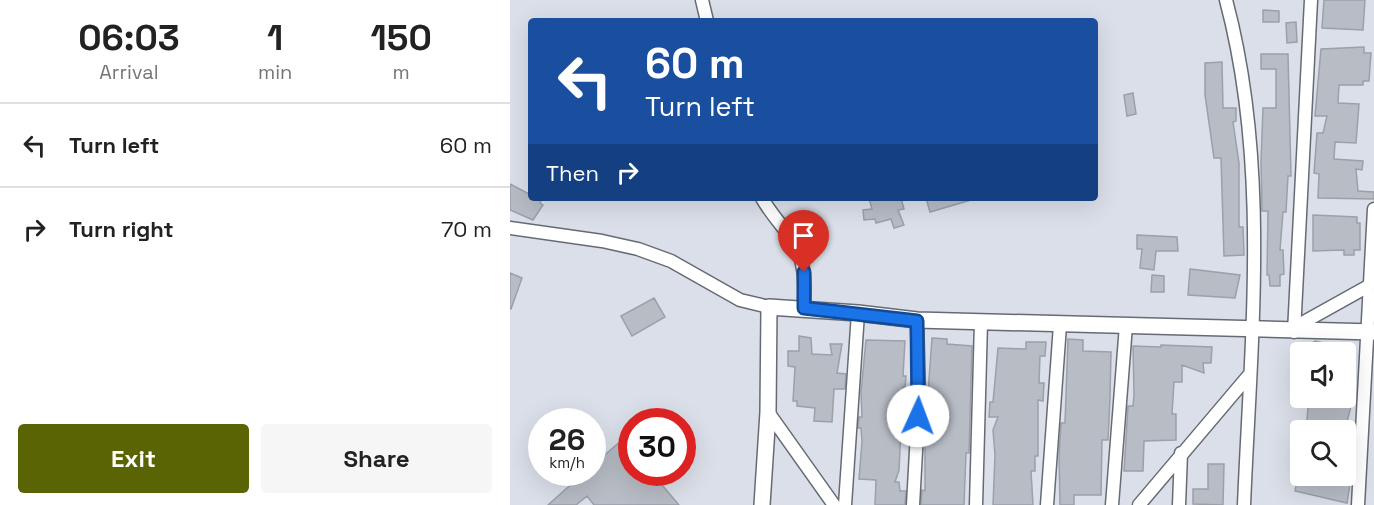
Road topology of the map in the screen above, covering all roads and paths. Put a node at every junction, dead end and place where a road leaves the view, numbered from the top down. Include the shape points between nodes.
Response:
1 (702, 0) edge
2 (1226, 0) edge
3 (1311, 0) edge
4 (706, 18) edge
5 (764, 201) edge
6 (1374, 209) edge
7 (510, 228) edge
8 (1372, 284) edge
9 (770, 307) junction
10 (804, 308) junction
11 (858, 313) junction
12 (917, 321) junction
13 (981, 322) junction
14 (1060, 325) junction
15 (1125, 325) junction
16 (1294, 329) junction
17 (1254, 330) junction
18 (1371, 332) edge
19 (1250, 374) junction
20 (768, 412) junction
21 (1181, 453) junction
22 (762, 505) edge
23 (834, 505) edge
24 (845, 505) edge
25 (912, 505) edge
26 (976, 505) edge
27 (1047, 505) edge
28 (1112, 505) edge
29 (1139, 505) edge
30 (1179, 505) edge
31 (1244, 505) edge
32 (1358, 505) edge

1 - 4 street
2 - 17 street via 1238,43 1250,128
3 - 16 street
5 - 10 street via 794,241 801,258
6 - 8 street
7 - 9 street via 638,249 671,261 740,300
8 - 16 street
8 - 18 street
9 - 10 street
9 - 20 street
10 - 11 street
11 - 12 street
11 - 24 street
12 - 13 street
12 - 25 street via 919,397
13 - 14 street
13 - 26 street
14 - 15 street
14 - 27 street
15 - 17 street
15 - 28 street
16 - 17 street
16 - 18 street
17 - 19 street
18 - 32 street
19 - 21 street
19 - 31 street
20 - 22 street
20 - 23 street
21 - 29 street
21 - 30 street

